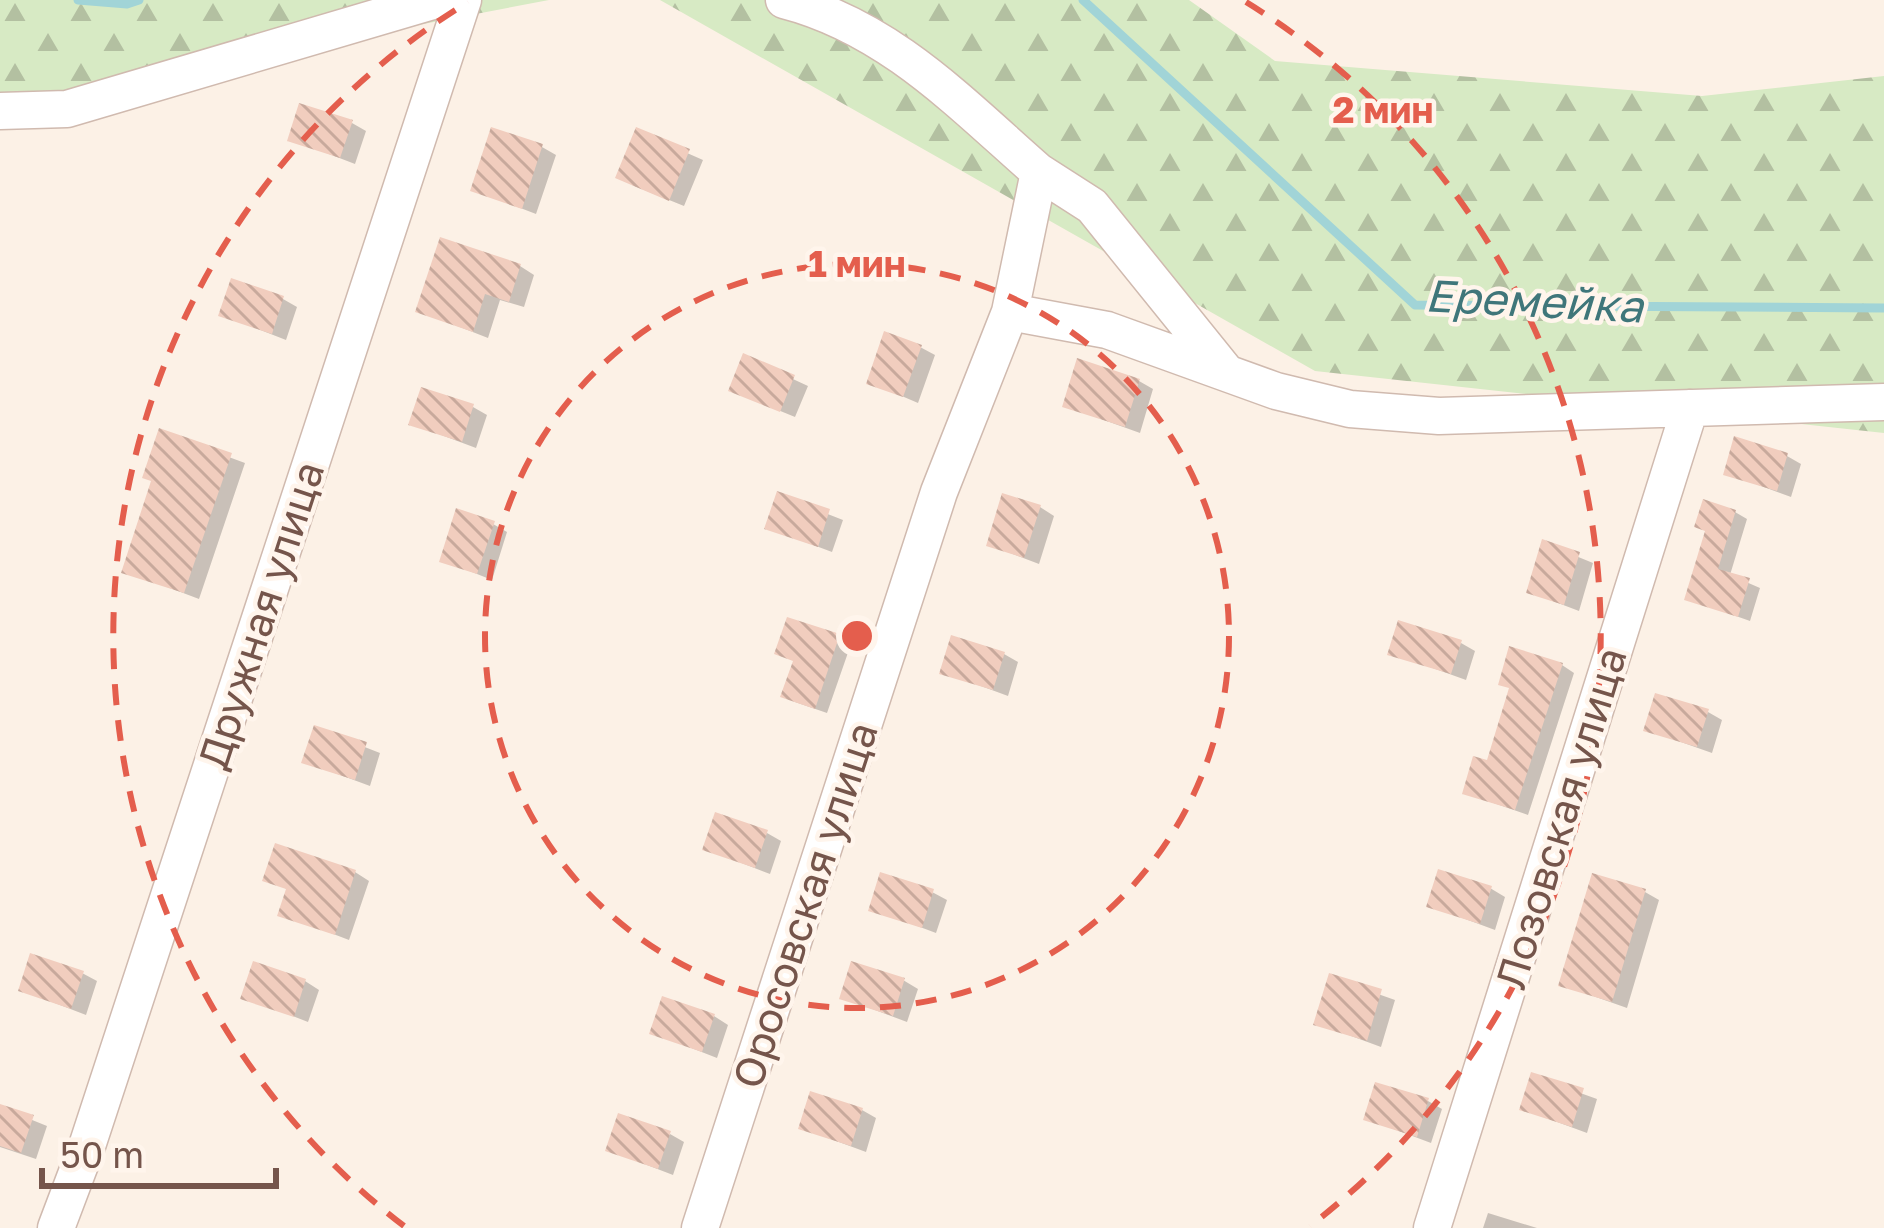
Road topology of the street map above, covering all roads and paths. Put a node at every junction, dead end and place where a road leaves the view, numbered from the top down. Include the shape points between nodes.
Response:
1 (436, 0) edge
2 (463, 0) edge
3 (784, 0) edge
4 (0, 111) edge
5 (1040, 172) junction
6 (1010, 312) junction
7 (1226, 371) junction
8 (1884, 402) edge
9 (1690, 408) junction
10 (56, 1228) edge
11 (700, 1228) edge
12 (1432, 1228) edge

1 - 4 street via 67,109
2 - 10 street, Дружная улица
3 - 5 street via 825,10 894,47
5 - 6 street, Оросовская улица
5 - 7 street via 1092,206
6 - 7 street via 1107,331
6 - 11 street, Оросовская улица via 938,492
7 - 9 street via 1276,391 1372,411
8 - 9 street
9 - 12 street, Лозовская улица

